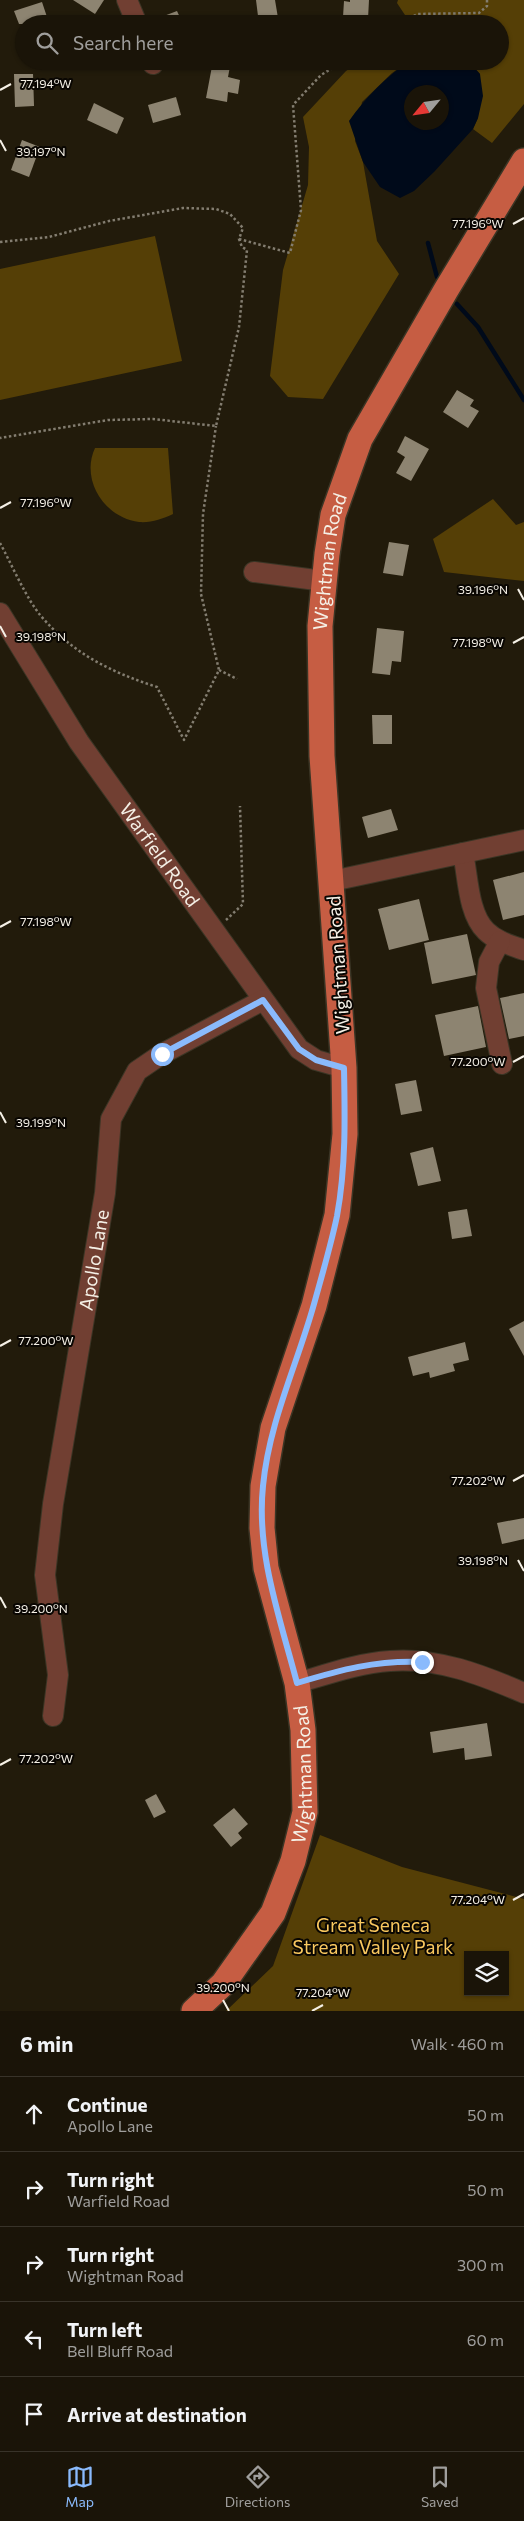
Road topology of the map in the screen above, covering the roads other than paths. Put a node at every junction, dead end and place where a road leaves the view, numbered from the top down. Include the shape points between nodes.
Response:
1 (127, 0) edge
2 (133, 15) edge
3 (524, 161) edge
4 (254, 572) dead end
5 (324, 581) junction
6 (0, 614) edge
7 (524, 840) edge
8 (463, 853) junction
9 (332, 881) junction
10 (500, 941) junction
11 (524, 950) edge
12 (263, 1000) junction
13 (502, 1064) dead end
14 (344, 1068) junction
15 (297, 1683) junction
16 (524, 1693) edge
17 (53, 1716) dead end
18 (194, 2011) edge

1 - 2 street
3 - 5 main road, Wightman Road via 360,439 333,515
4 - 5 street
5 - 9 main road, Wightman Road via 320,626 322,756
6 - 12 street, Warfield Road via 80,742
7 - 8 street
8 - 9 street
8 - 10 street via 475,914 485,930
9 - 14 main road, Wightman Road
10 - 11 street
10 - 13 street via 489,962 486,988
12 - 14 street, Warfield Road via 299,1049 316,1060
12 - 17 street, Apollo Lane via 162,1054 137,1071 111,1120 105,1193 53,1504 45,1574 58,1675
14 - 15 main road, Wightman Road via 345,1134 337,1215 314,1306 273,1428 263,1486 262,1528 266,1568
15 - 16 street via 361,1665 391,1661 422,1662 472,1672
15 - 18 main road, Wightman Road via 303,1730 305,1812 293,1861 273,1914 223,1984

